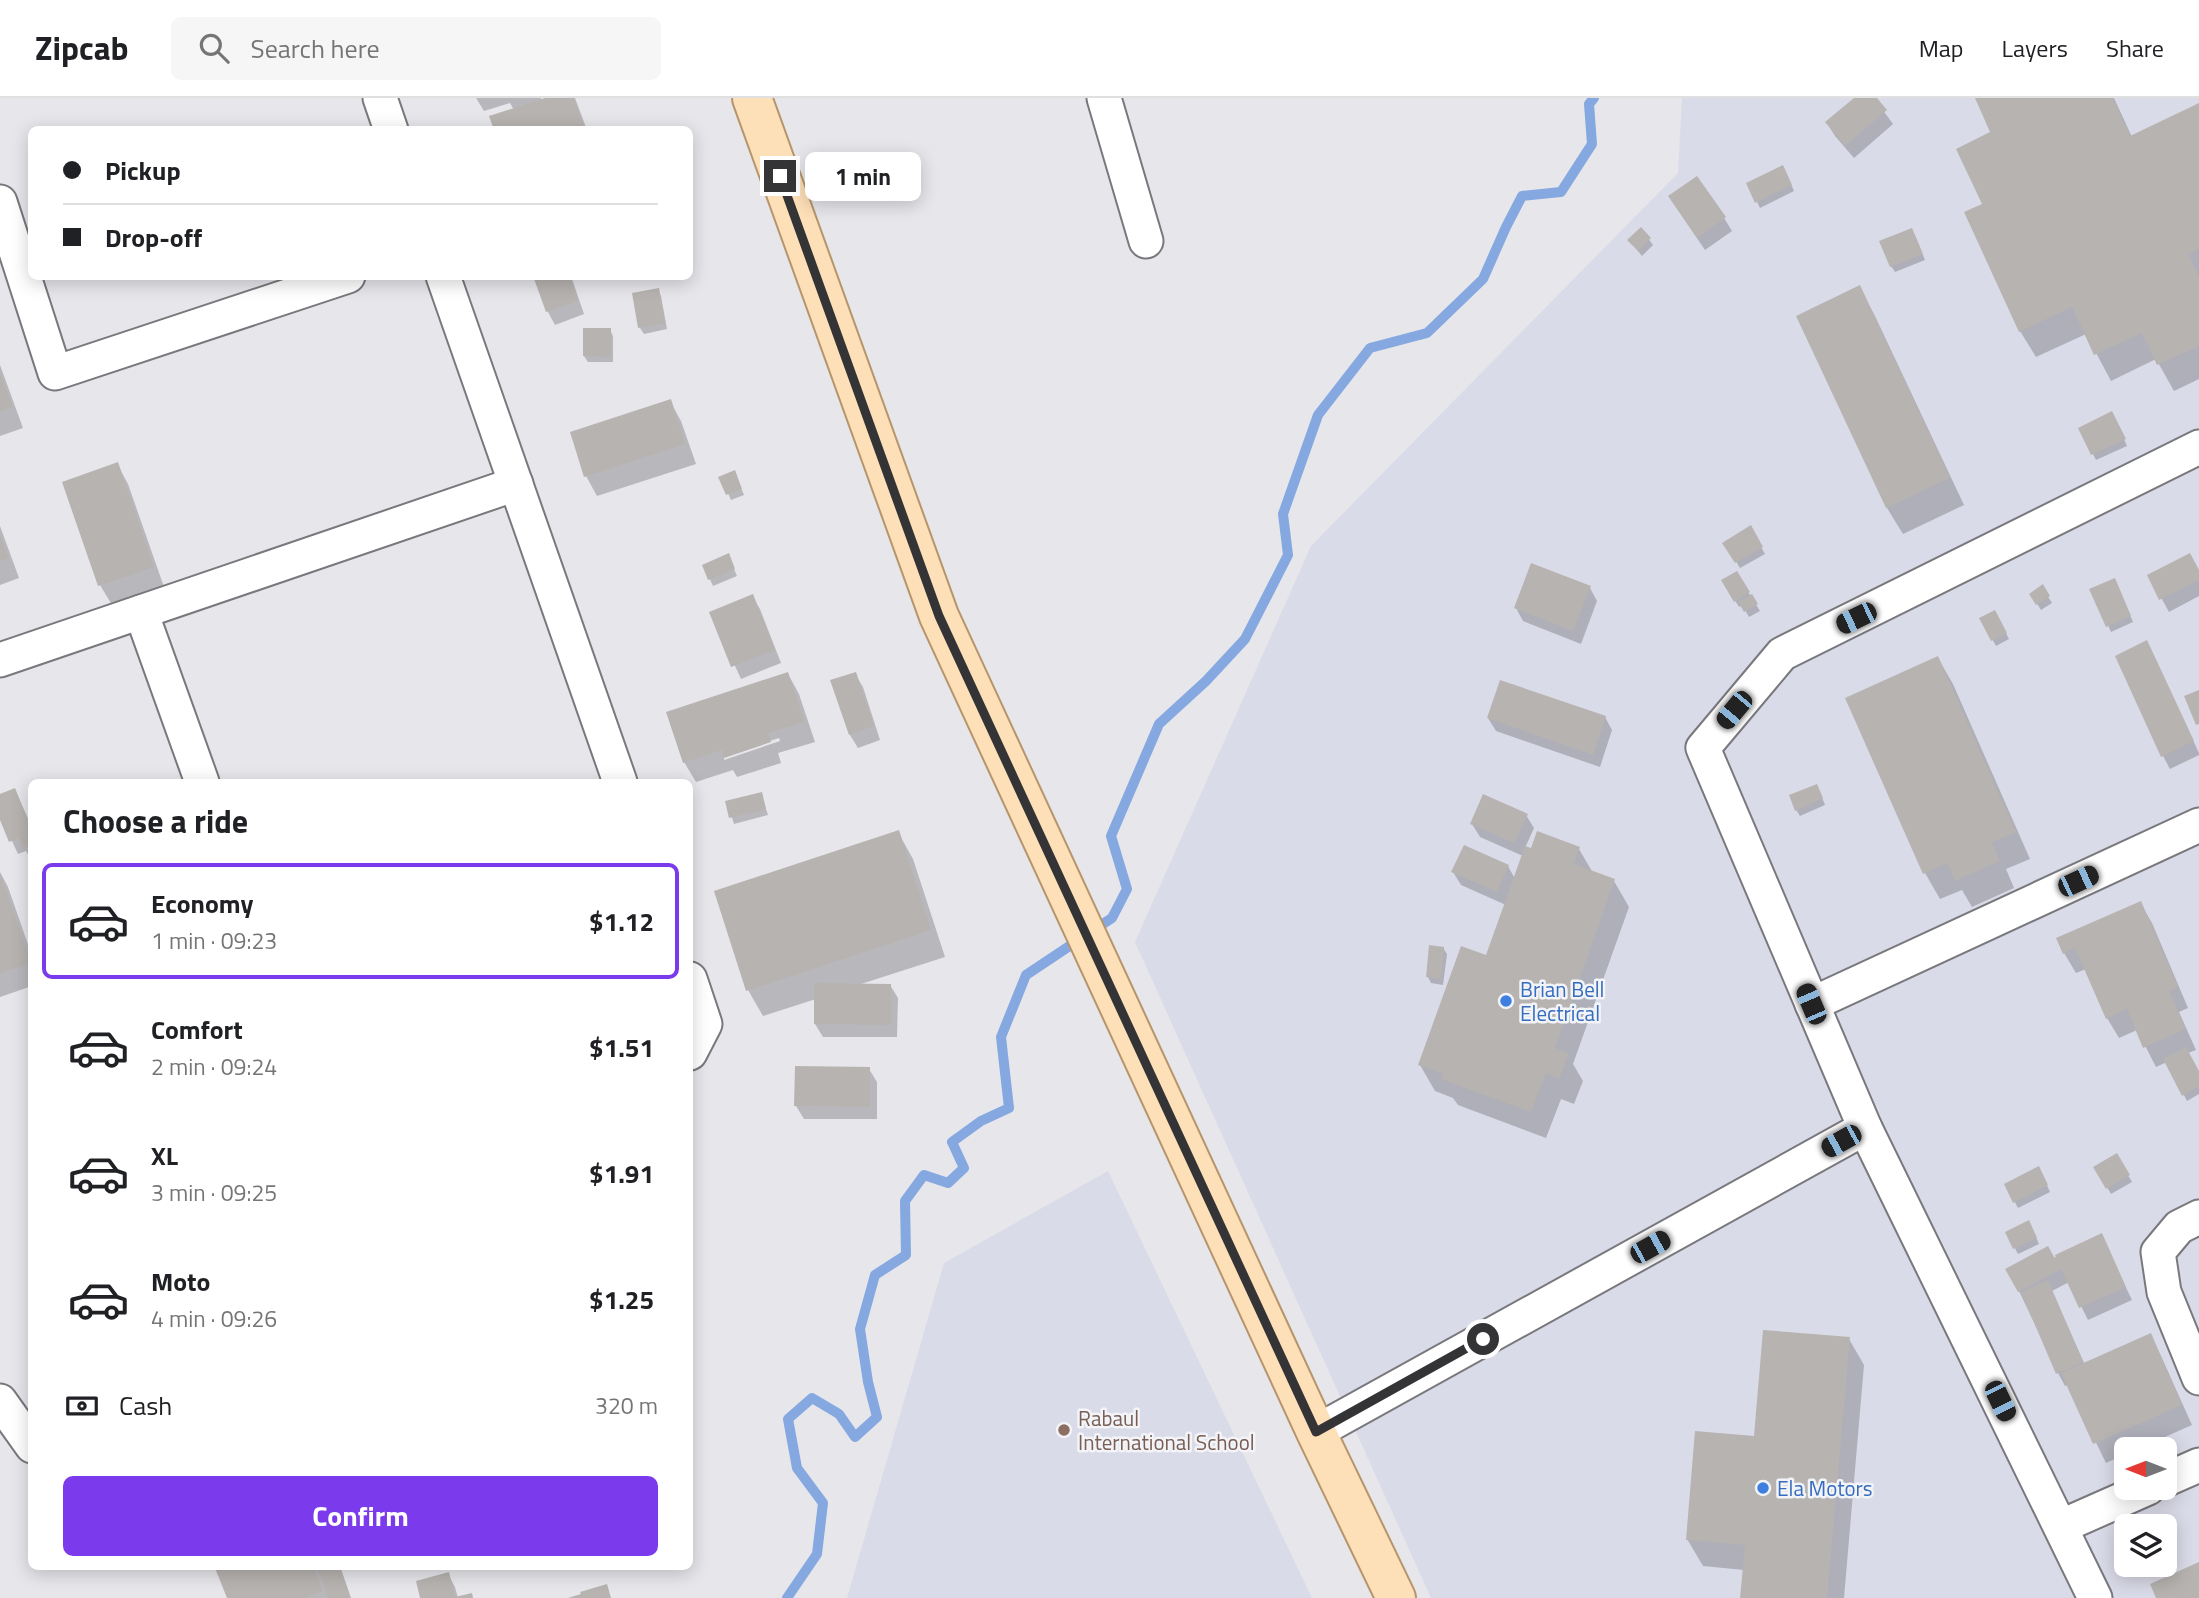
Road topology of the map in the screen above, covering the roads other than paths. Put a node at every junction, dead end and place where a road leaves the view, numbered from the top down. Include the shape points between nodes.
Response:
1 (380, 98) edge
2 (752, 98) edge
3 (1104, 98) edge
4 (390, 126) edge
5 (0, 202) edge
6 (1146, 241) dead end
7 (336, 280) edge
8 (444, 280) edge
9 (2199, 447) edge
10 (516, 484) junction
11 (141, 612) junction
12 (0, 660) edge
13 (201, 779) edge
14 (620, 779) edge
15 (2199, 825) edge
16 (693, 988) edge
17 (1811, 1004) junction
18 (693, 1047) edge
19 (1865, 1128) junction
20 (2199, 1217) edge
21 (2199, 1378) edge
22 (0, 1401) edge
23 (1316, 1432) junction
24 (28, 1440) edge
25 (2199, 1465) edge
26 (2177, 1475) edge
27 (2121, 1500) edge
28 (2062, 1526) junction
29 (1396, 1598) edge
30 (2095, 1598) edge

1 - 4 street
2 - 23 main road via 939,616
3 - 6 street
5 - 7 street via 55,373
8 - 10 street
9 - 17 street via 1782,654 1703,748
10 - 11 street
10 - 14 street
11 - 12 street
11 - 13 street
15 - 17 street
16 - 18 street via 705,1024
17 - 19 street
19 - 23 street
19 - 28 street
20 - 21 street via 2179,1227 2158,1252 2164,1292
22 - 24 street
23 - 29 main road
25 - 26 street
27 - 28 street
28 - 30 street

